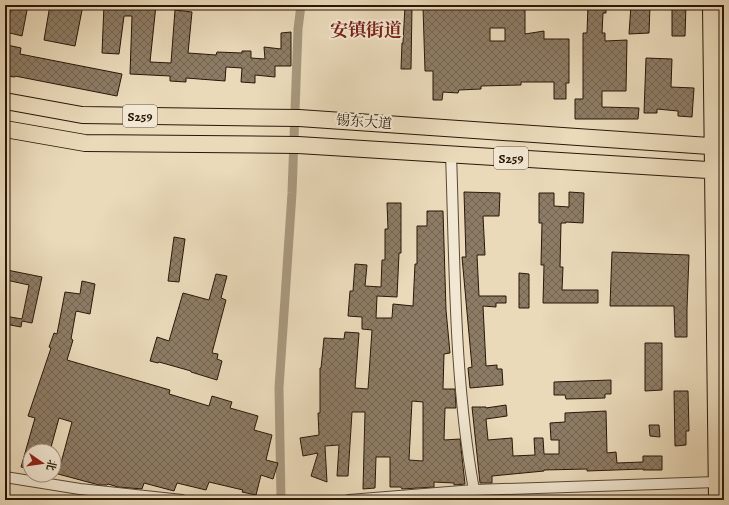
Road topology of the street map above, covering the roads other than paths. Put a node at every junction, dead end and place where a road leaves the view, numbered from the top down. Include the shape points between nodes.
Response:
1 (711, 5) edge
2 (5, 101) edge
3 (5, 128) edge
4 (718, 146) edge
5 (451, 154) junction
6 (718, 171) edge
7 (5, 477) edge
8 (717, 482) junction
9 (474, 490) junction
10 (182, 500) edge
11 (349, 500) edge
12 (717, 500) edge

1 - 4 main road
2 - 4 main road, 锡东大道 / S259 via 82,115 299,118
3 - 5 main road, 锡东大道 / S259 via 85,143 298,145
4 - 6 main road
5 - 6 main road, 锡东大道 / S259
5 - 9 street via 459,365
6 - 8 main road
7 - 10 street via 80,489
8 - 9 street
8 - 12 main road
9 - 11 street

